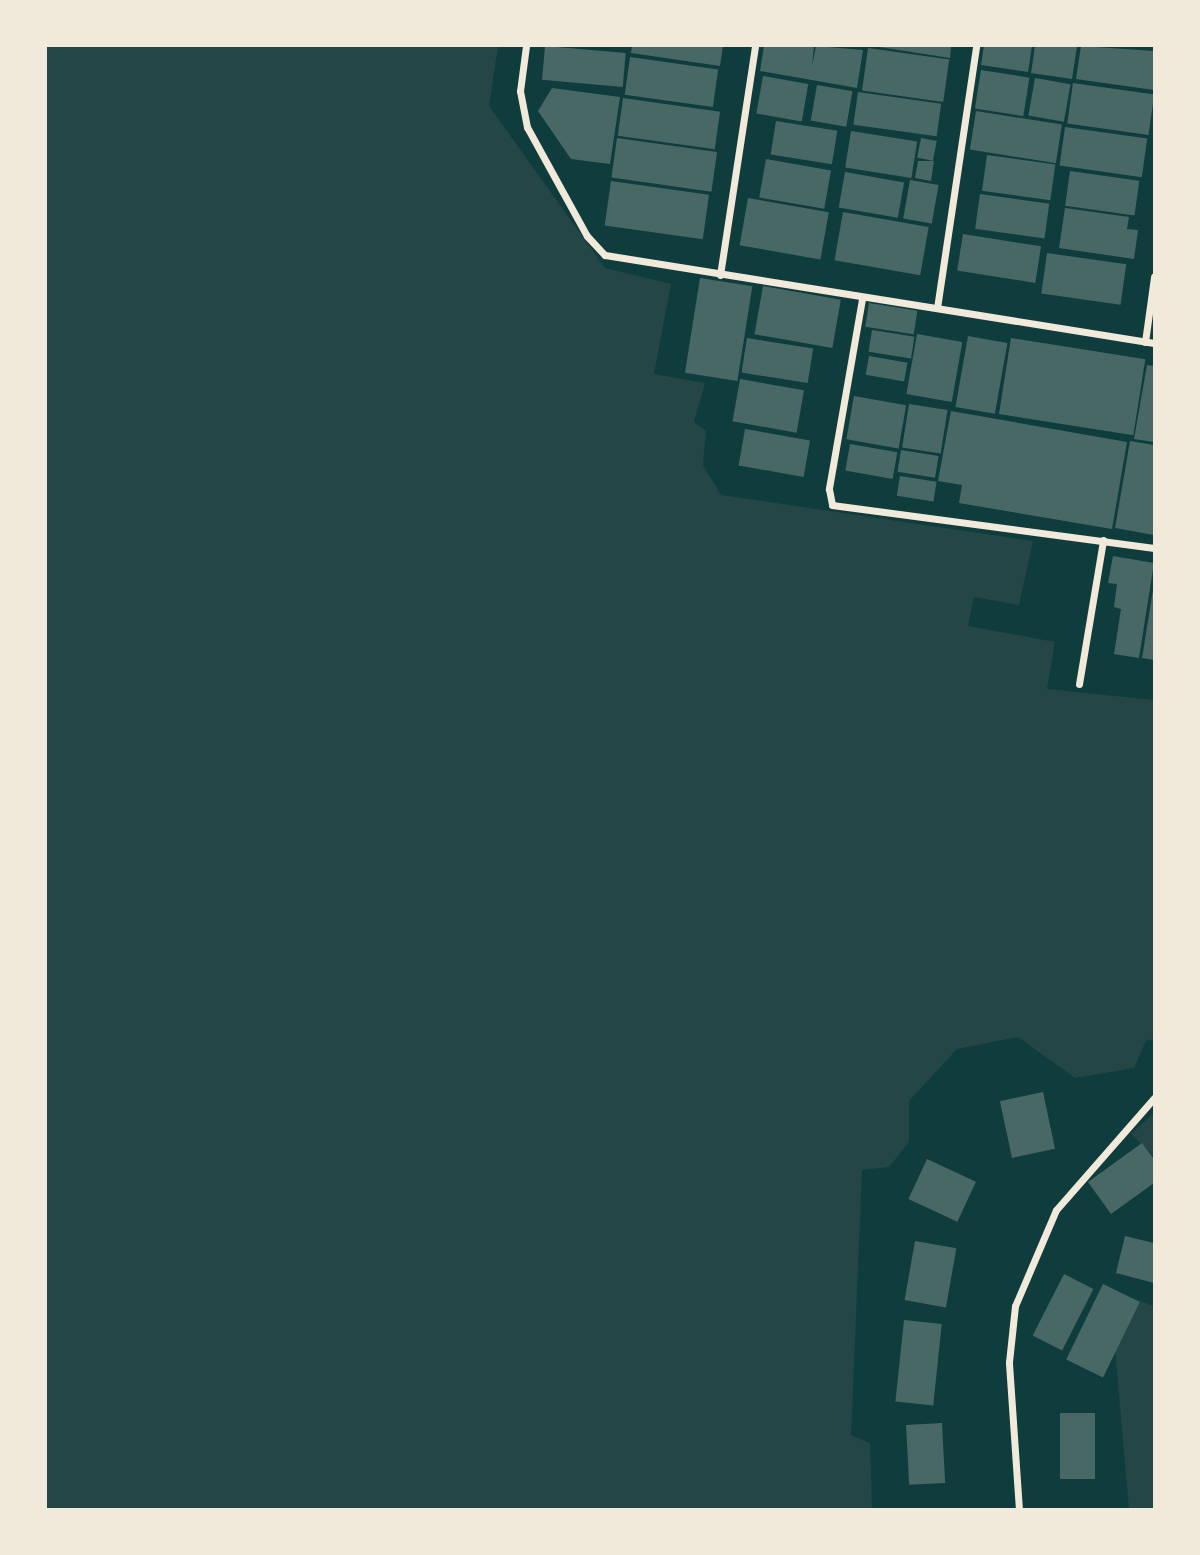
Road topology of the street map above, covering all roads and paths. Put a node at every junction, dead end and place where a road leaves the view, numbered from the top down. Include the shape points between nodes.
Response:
1 (526, 46) edge
2 (755, 46) edge
3 (976, 46) edge
4 (720, 275) junction
5 (1154, 277) edge
6 (862, 299) junction
7 (937, 308) junction
8 (1145, 342) junction
9 (1154, 343) edge
10 (1103, 540) junction
11 (1154, 548) edge
12 (1079, 684) dead end
13 (1154, 1098) edge
14 (1019, 1510) edge

1 - 4 street via 524,118 593,244 613,257
2 - 4 street
3 - 7 street
4 - 6 street
5 - 8 street
6 - 7 street
6 - 10 street via 829,489 832,505
7 - 8 street
8 - 9 street
10 - 11 street
10 - 12 street
13 - 14 street via 1056,1210 1015,1307 1009,1362

